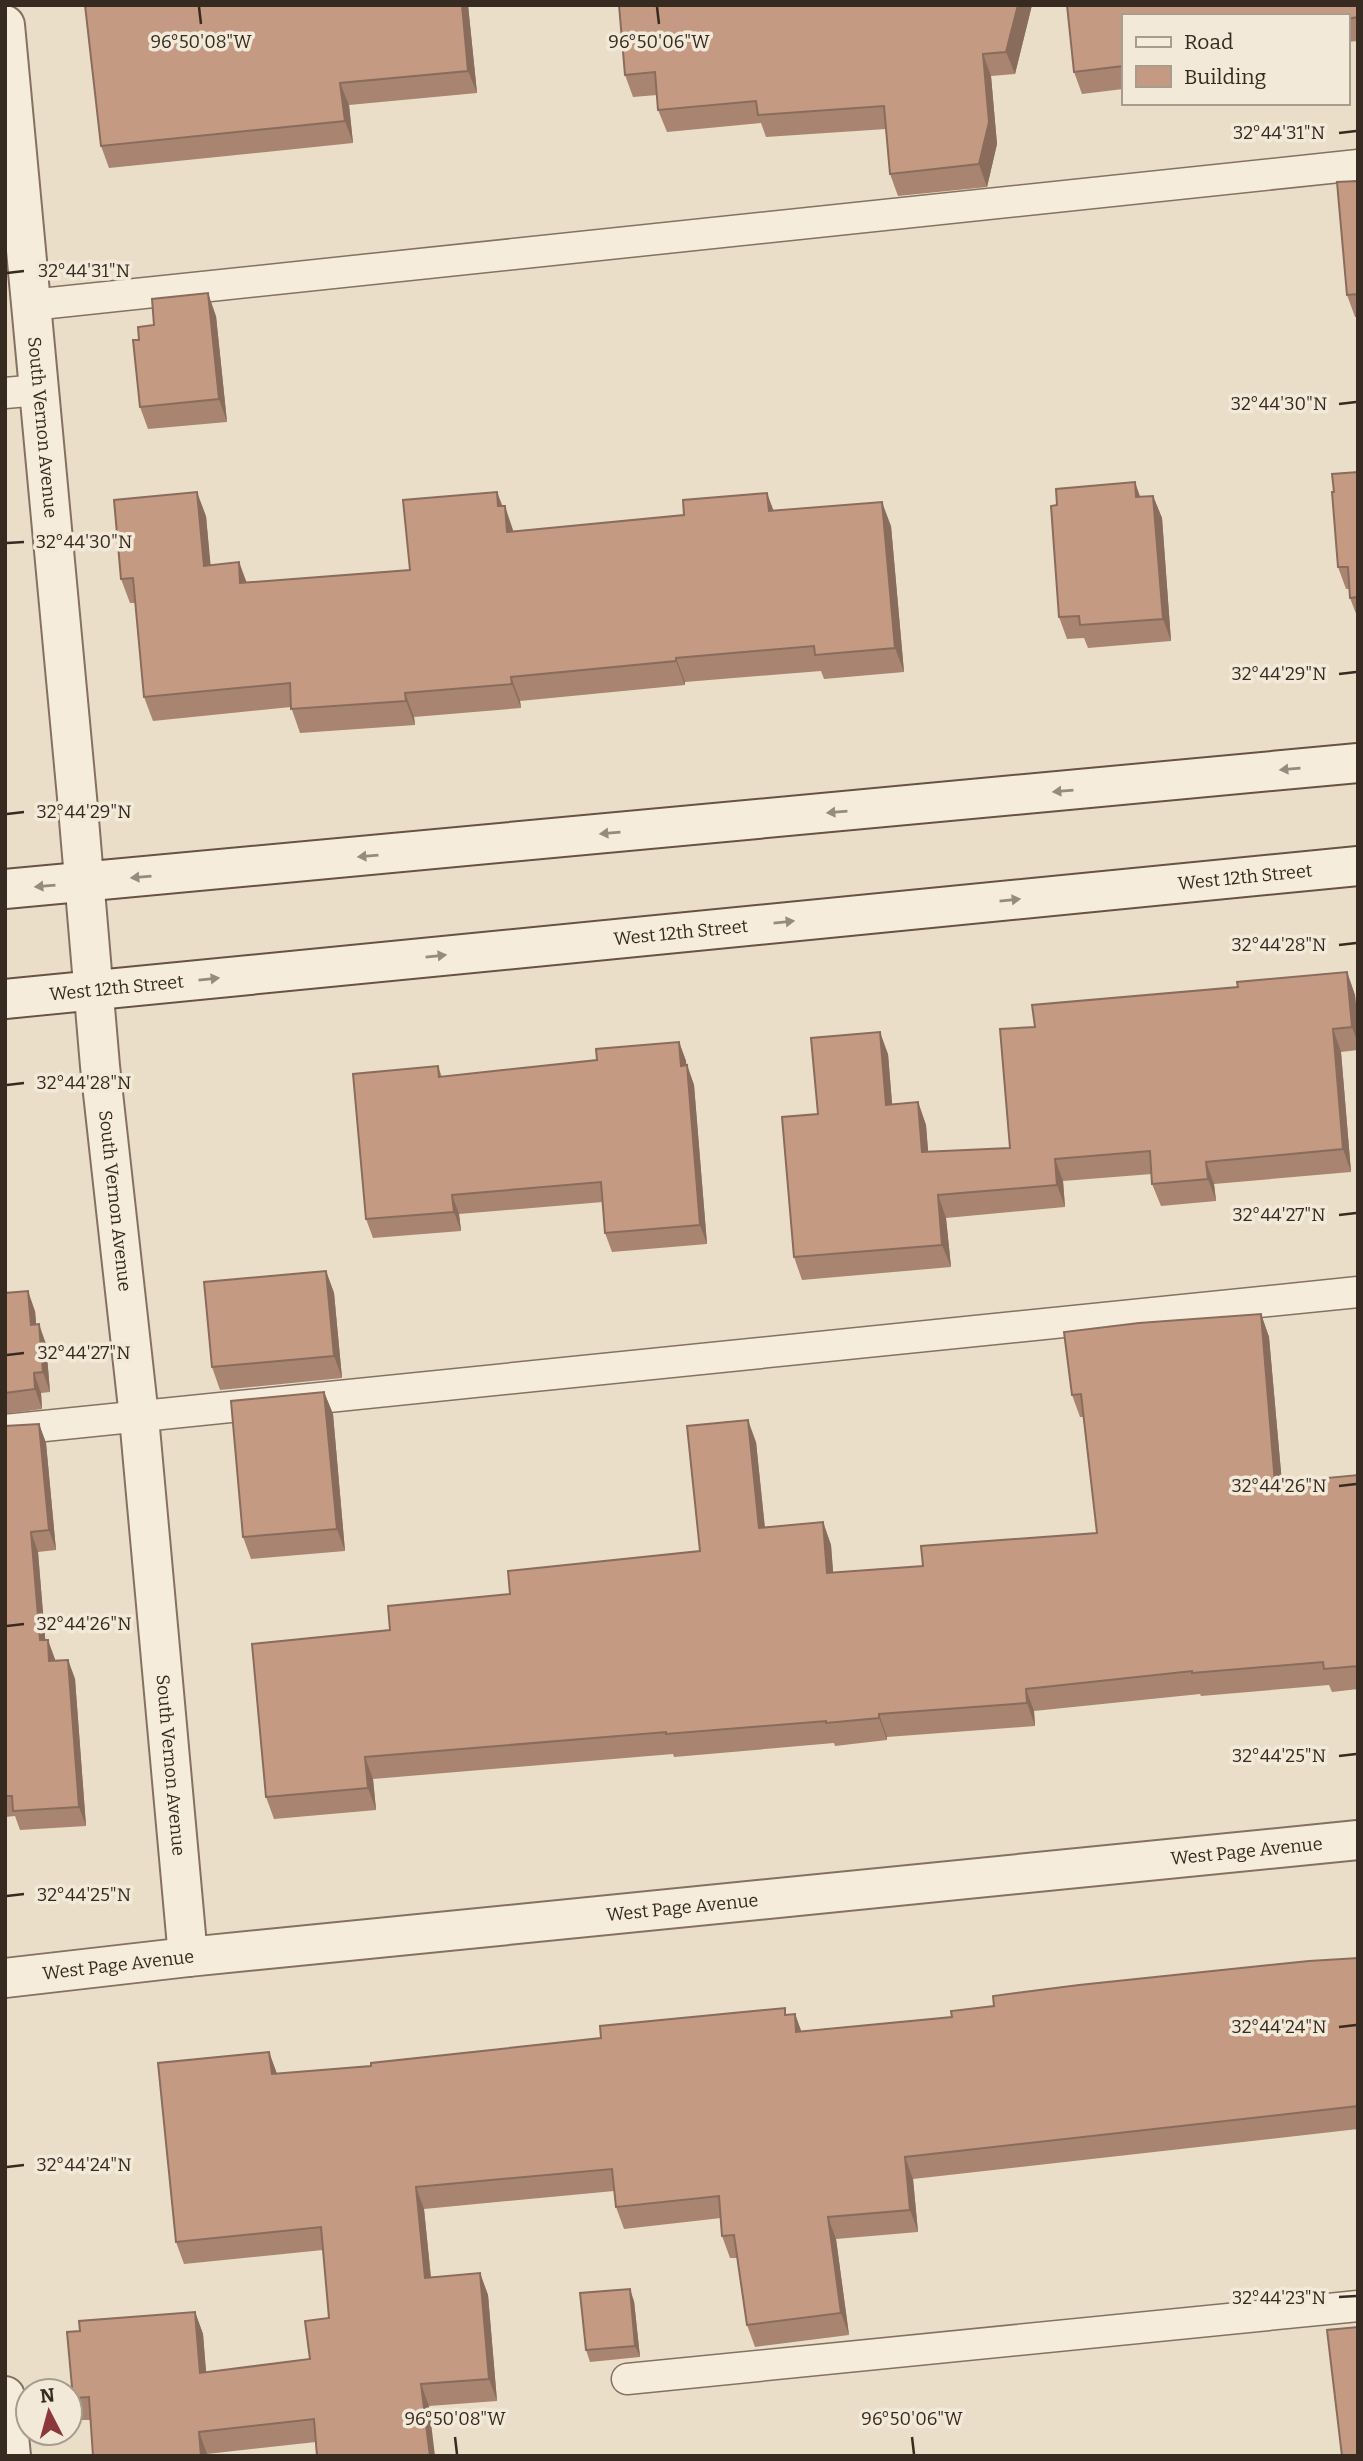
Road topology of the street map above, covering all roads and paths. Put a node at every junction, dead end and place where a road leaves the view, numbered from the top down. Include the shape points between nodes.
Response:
1 (5, 25) edge
2 (1358, 166) edge
3 (31, 305) junction
4 (22, 391) edge
5 (1358, 763) edge
6 (1358, 866) edge
7 (84, 882) junction
8 (5, 889) edge
9 (92, 990) junction
10 (5, 999) edge
11 (1358, 1292) edge
12 (139, 1417) junction
13 (5, 1430) edge
14 (1358, 1840) edge
15 (188, 1957) junction
16 (5, 1978) edge
17 (1358, 2306) edge
18 (627, 2379) dead end
19 (5, 2396) edge
20 (11, 2456) edge

1 - 3 street, South Vernon Avenue
2 - 3 lane
3 - 4 street, South Vernon Avenue
4 - 7 street, South Vernon Avenue
5 -> 7 street
9 -> 6 street, West 12th Street
7 -> 8 street
7 - 9 street, South Vernon Avenue
9 - 10 street, West 12th Street
9 - 12 street, South Vernon Avenue
11 - 12 lane
12 - 13 lane
12 - 15 street, South Vernon Avenue
14 - 15 street, West Page Avenue
15 - 16 street, West Page Avenue
17 - 18 lane
19 - 20 street

